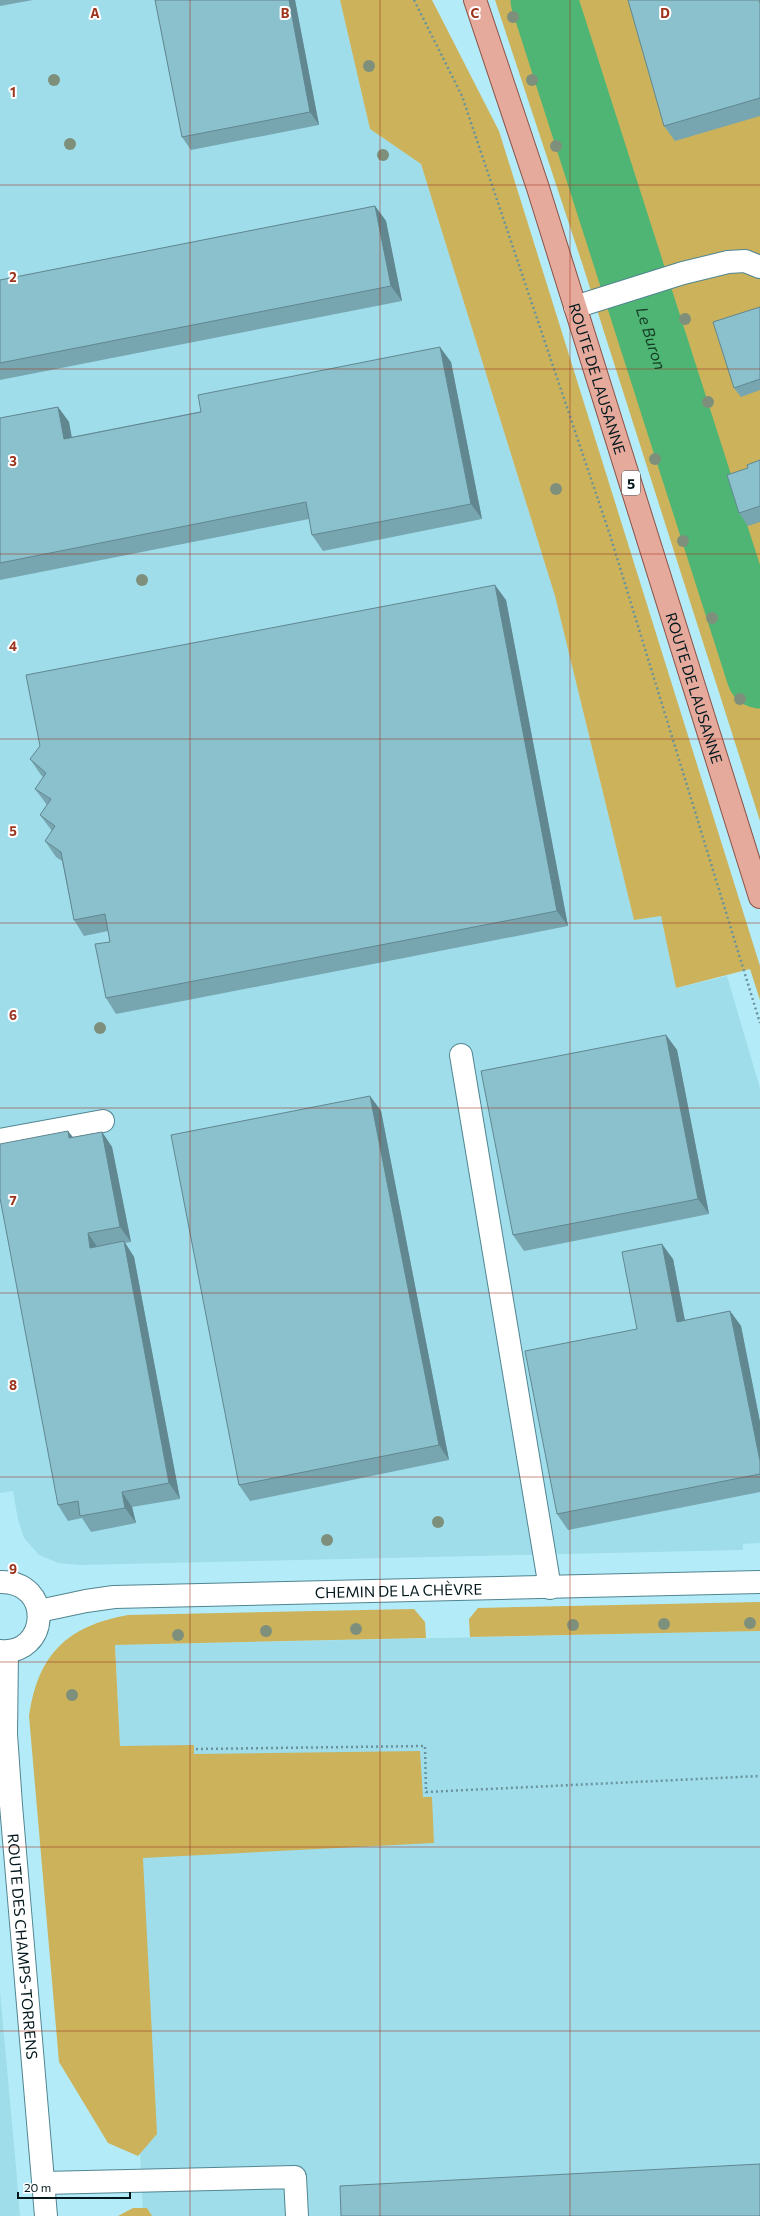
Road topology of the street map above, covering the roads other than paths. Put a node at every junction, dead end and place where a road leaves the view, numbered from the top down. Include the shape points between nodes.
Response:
1 (476, 0) edge
2 (760, 267) edge
3 (585, 304) junction
4 (760, 896) edge
5 (461, 1055) dead end
6 (103, 1121) dead end
7 (0, 1140) edge
8 (0, 1582) edge
9 (760, 1582) edge
10 (550, 1588) junction
11 (39, 1611) junction
12 (3, 1652) edge
13 (43, 2183) junction
14 (46, 2216) edge
15 (297, 2216) edge

1 - 3 main road, ROUTE DE LAUSANNE / 5
2 - 3 street via 744,261 728,262 683,272
3 - 4 main road, ROUTE DE LAUSANNE / 5
5 - 10 street
6 - 7 street
8 - 11 street via 11,1581 24,1587 34,1597
9 - 10 street, CHEMIN DE LA CHÈVRE
10 - 11 street, CHEMIN DE LA CHÈVRE via 114,1597
11 - 12 street via 39,1625 32,1638 21,1648
12 - 13 street, ROUTE DES CHAMPS-TORRENS via 6,1734
13 - 14 street, ROUTE DES CHAMPS-TORRENS
13 - 15 street via 295,2177

